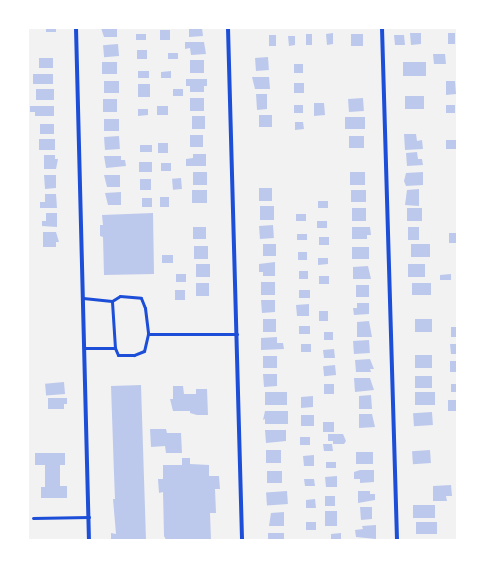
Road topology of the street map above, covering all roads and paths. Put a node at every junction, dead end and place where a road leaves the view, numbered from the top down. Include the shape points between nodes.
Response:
1 (76, 28) edge
2 (228, 28) edge
3 (382, 28) edge
4 (83, 298) junction
5 (112, 301) junction
6 (148, 334) junction
7 (237, 334) junction
8 (84, 348) junction
9 (115, 348) junction
10 (89, 517) junction
11 (34, 518) dead end
12 (90, 540) edge
13 (242, 540) edge
14 (397, 540) edge

1 - 4 street
2 - 7 street
3 - 14 street
4 - 5 lane
4 - 8 street
5 - 6 lane via 120,296 141,298
5 - 9 lane
6 - 7 lane
6 - 9 lane via 144,351 134,355 118,354
7 - 13 street
8 - 9 lane
8 - 10 street
10 - 11 lane
10 - 12 street

